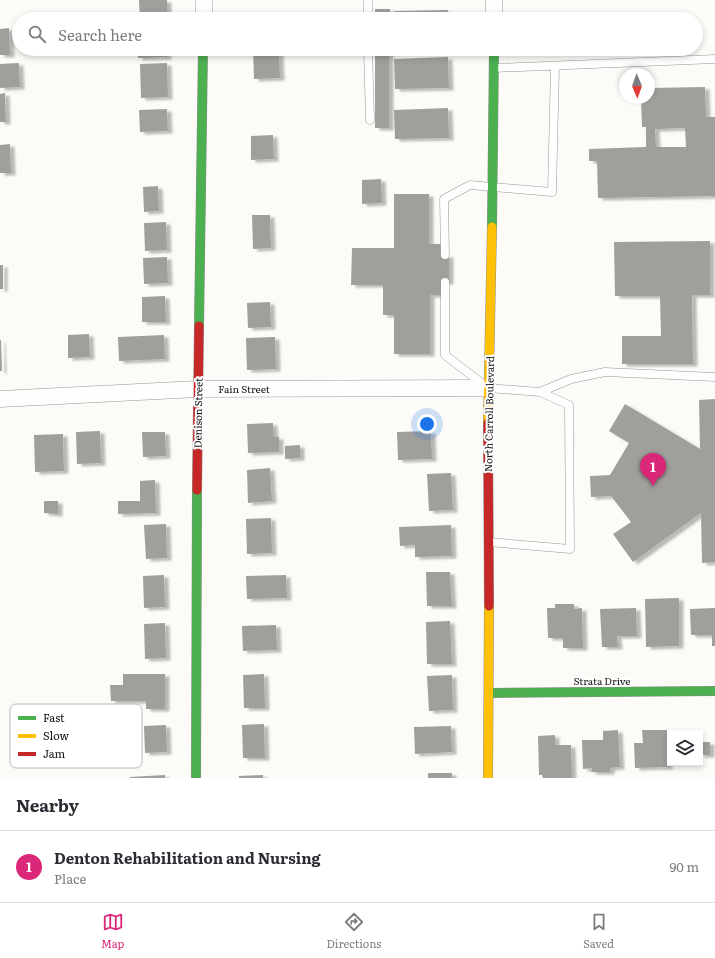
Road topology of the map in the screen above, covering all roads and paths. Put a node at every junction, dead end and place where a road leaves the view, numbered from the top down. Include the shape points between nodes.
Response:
1 (204, 0) edge
2 (368, 0) edge
3 (494, 0) edge
4 (204, 12) edge
5 (368, 12) edge
6 (494, 12) edge
7 (203, 56) edge
8 (368, 56) edge
9 (494, 56) edge
10 (715, 59) edge
11 (555, 66) junction
12 (493, 68) junction
13 (370, 120) dead end
14 (493, 188) junction
15 (445, 255) dead end
16 (445, 282) dead end
17 (715, 377) edge
18 (488, 388) junction
19 (198, 389) junction
20 (540, 392) junction
21 (0, 399) edge
22 (488, 542) junction
23 (715, 691) edge
24 (490, 693) junction
25 (196, 778) edge
26 (488, 778) edge

1 - 4 street
2 - 5 lane
3 - 6 street
7 - 19 street, Denison Street
8 - 13 lane
9 - 12 street, North Carroll Boulevard
10 - 11 lane
11 - 12 lane
11 - 14 lane via 552,192
12 - 14 street, North Carroll Boulevard
14 - 15 lane via 470,185 444,199
14 - 18 street, North Carroll Boulevard
16 - 18 lane via 445,355
17 - 20 lane via 605,372 571,378
18 - 19 street, Fain Street
18 - 20 lane
18 - 22 street, North Carroll Boulevard
19 - 21 street, Fain Street
19 - 25 street, Denison Street
20 - 22 lane via 569,405 570,549
22 - 24 street, North Carroll Boulevard
23 - 24 street, Strata Drive
24 - 26 street, North Carroll Boulevard

